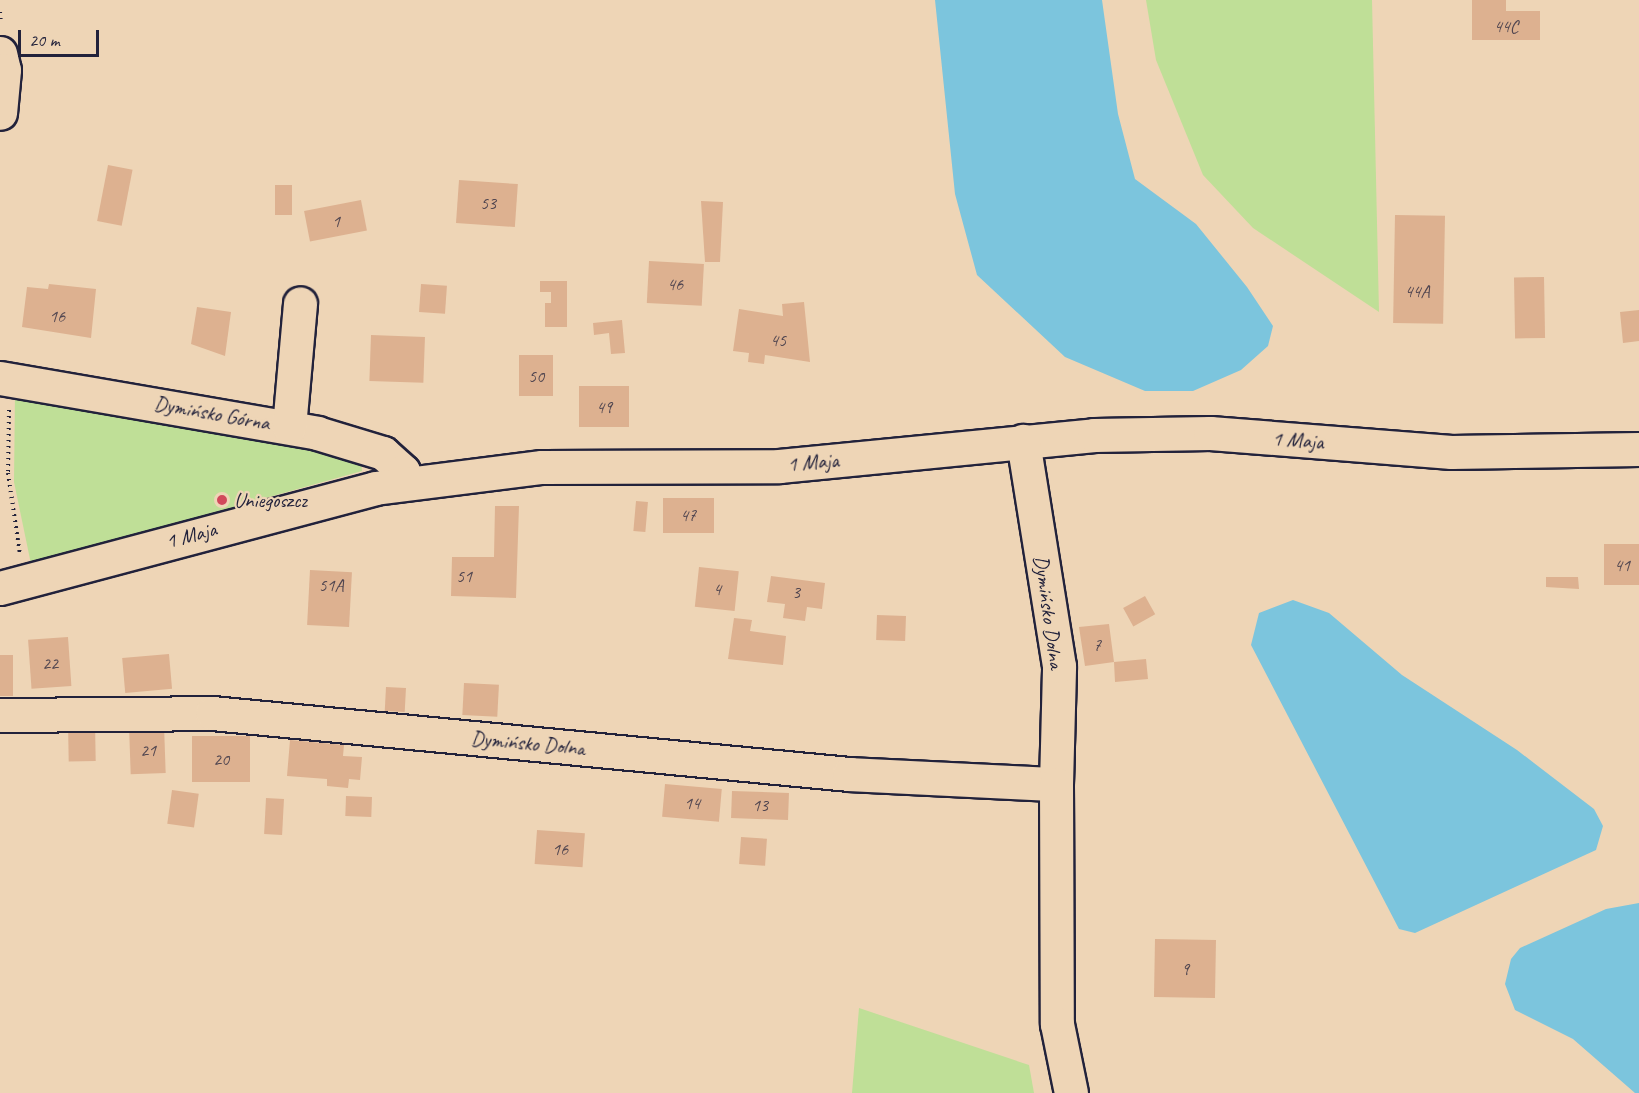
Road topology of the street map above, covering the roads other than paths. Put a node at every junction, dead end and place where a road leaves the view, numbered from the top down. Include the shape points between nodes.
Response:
1 (0, 53) edge
2 (0, 113) edge
3 (300, 303) dead end
4 (5, 379) edge
5 (289, 427) junction
6 (1023, 441) junction
7 (1639, 449) edge
8 (405, 483) junction
9 (13, 585) edge
10 (0, 715) edge
11 (1056, 784) junction
12 (1071, 1093) edge

1 - 2 street via 4,70
3 - 5 street
4 - 5 street, Dymińsko Górna
5 - 8 street, Dymińsko Górna via 382,453 403,471
6 - 7 street, 1 Maja via 1210,433 1451,452
6 - 8 street, 1 Maja via 779,466 542,467
6 - 11 street, Dymińsko Dolna via 1059,666
8 - 9 street, 1 Maja via 271,513
10 - 11 street, Dymińsko Dolna via 212,713 849,774
11 - 12 street, Dymińsko Dolna via 1058,1024

